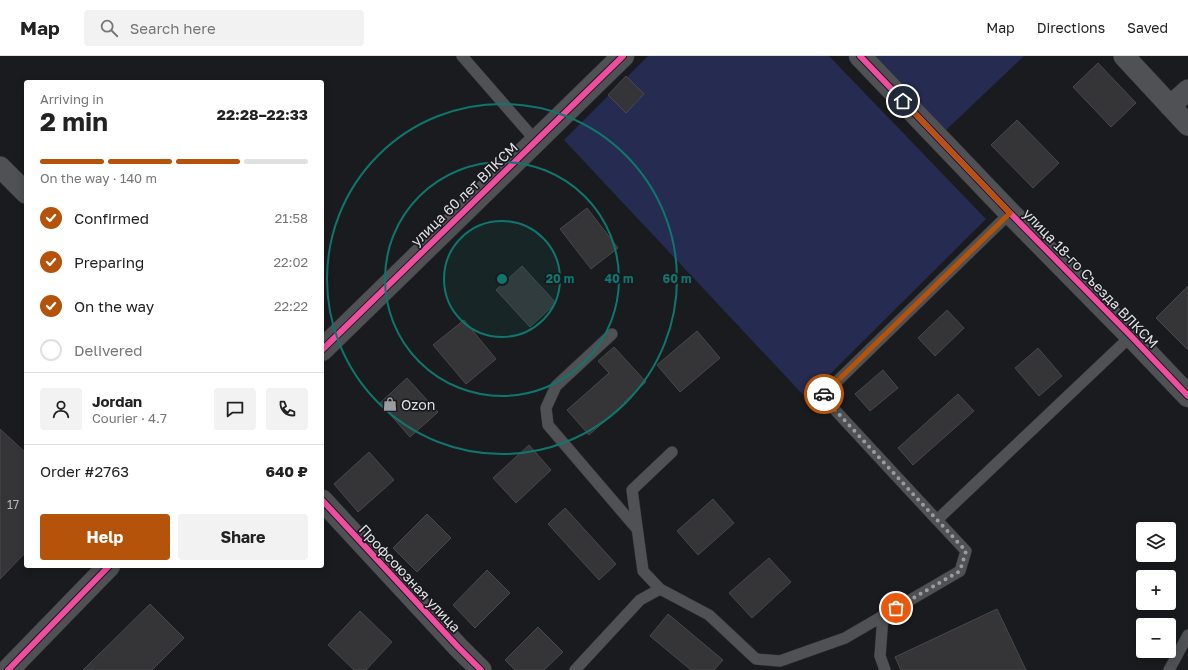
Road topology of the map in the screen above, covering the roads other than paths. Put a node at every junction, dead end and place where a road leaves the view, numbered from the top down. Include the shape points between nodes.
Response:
1 (462, 56) edge
2 (623, 56) edge
3 (860, 56) edge
4 (1124, 56) edge
5 (1188, 90) edge
6 (1170, 106) junction
7 (1188, 125) edge
8 (536, 141) junction
9 (0, 167) edge
10 (24, 191) edge
11 (1010, 213) junction
12 (612, 334) dead end
13 (1131, 336) junction
14 (324, 348) edge
15 (1188, 396) edge
16 (672, 452) dead end
17 (324, 502) edge
18 (937, 520) junction
19 (637, 528) junction
20 (107, 568) edge
21 (660, 588) junction
22 (883, 616) junction
23 (1188, 635) edge
24 (8, 670) edge
25 (482, 670) edge
26 (575, 670) edge
27 (885, 670) edge
28 (1169, 670) edge

1 - 8 lane
2 - 8 street, улица 60 лет ВЛКСМ
3 - 11 street, улица 18-го Съезда ВЛКСМ
4 - 6 street
5 - 6 street
6 - 7 street
8 - 14 street, улица 60 лет ВЛКСМ
9 - 10 street
11 - 13 street, улица 18-го Съезда ВЛКСМ
11 - 18 lane via 822,396
12 - 19 lane via 556,386 546,408 548,425
13 - 15 street, улица 18-го Съезда ВЛКСМ
13 - 18 lane
16 - 19 lane via 632,490
17 - 25 street, Профсоюзная улица via 458,648
18 - 22 lane via 966,551 960,571
19 - 21 lane via 643,571
20 - 24 street
21 - 22 lane via 709,615 756,659 780,661 845,638
21 - 26 lane via 640,600
22 - 27 lane via 880,656
23 - 28 lane

